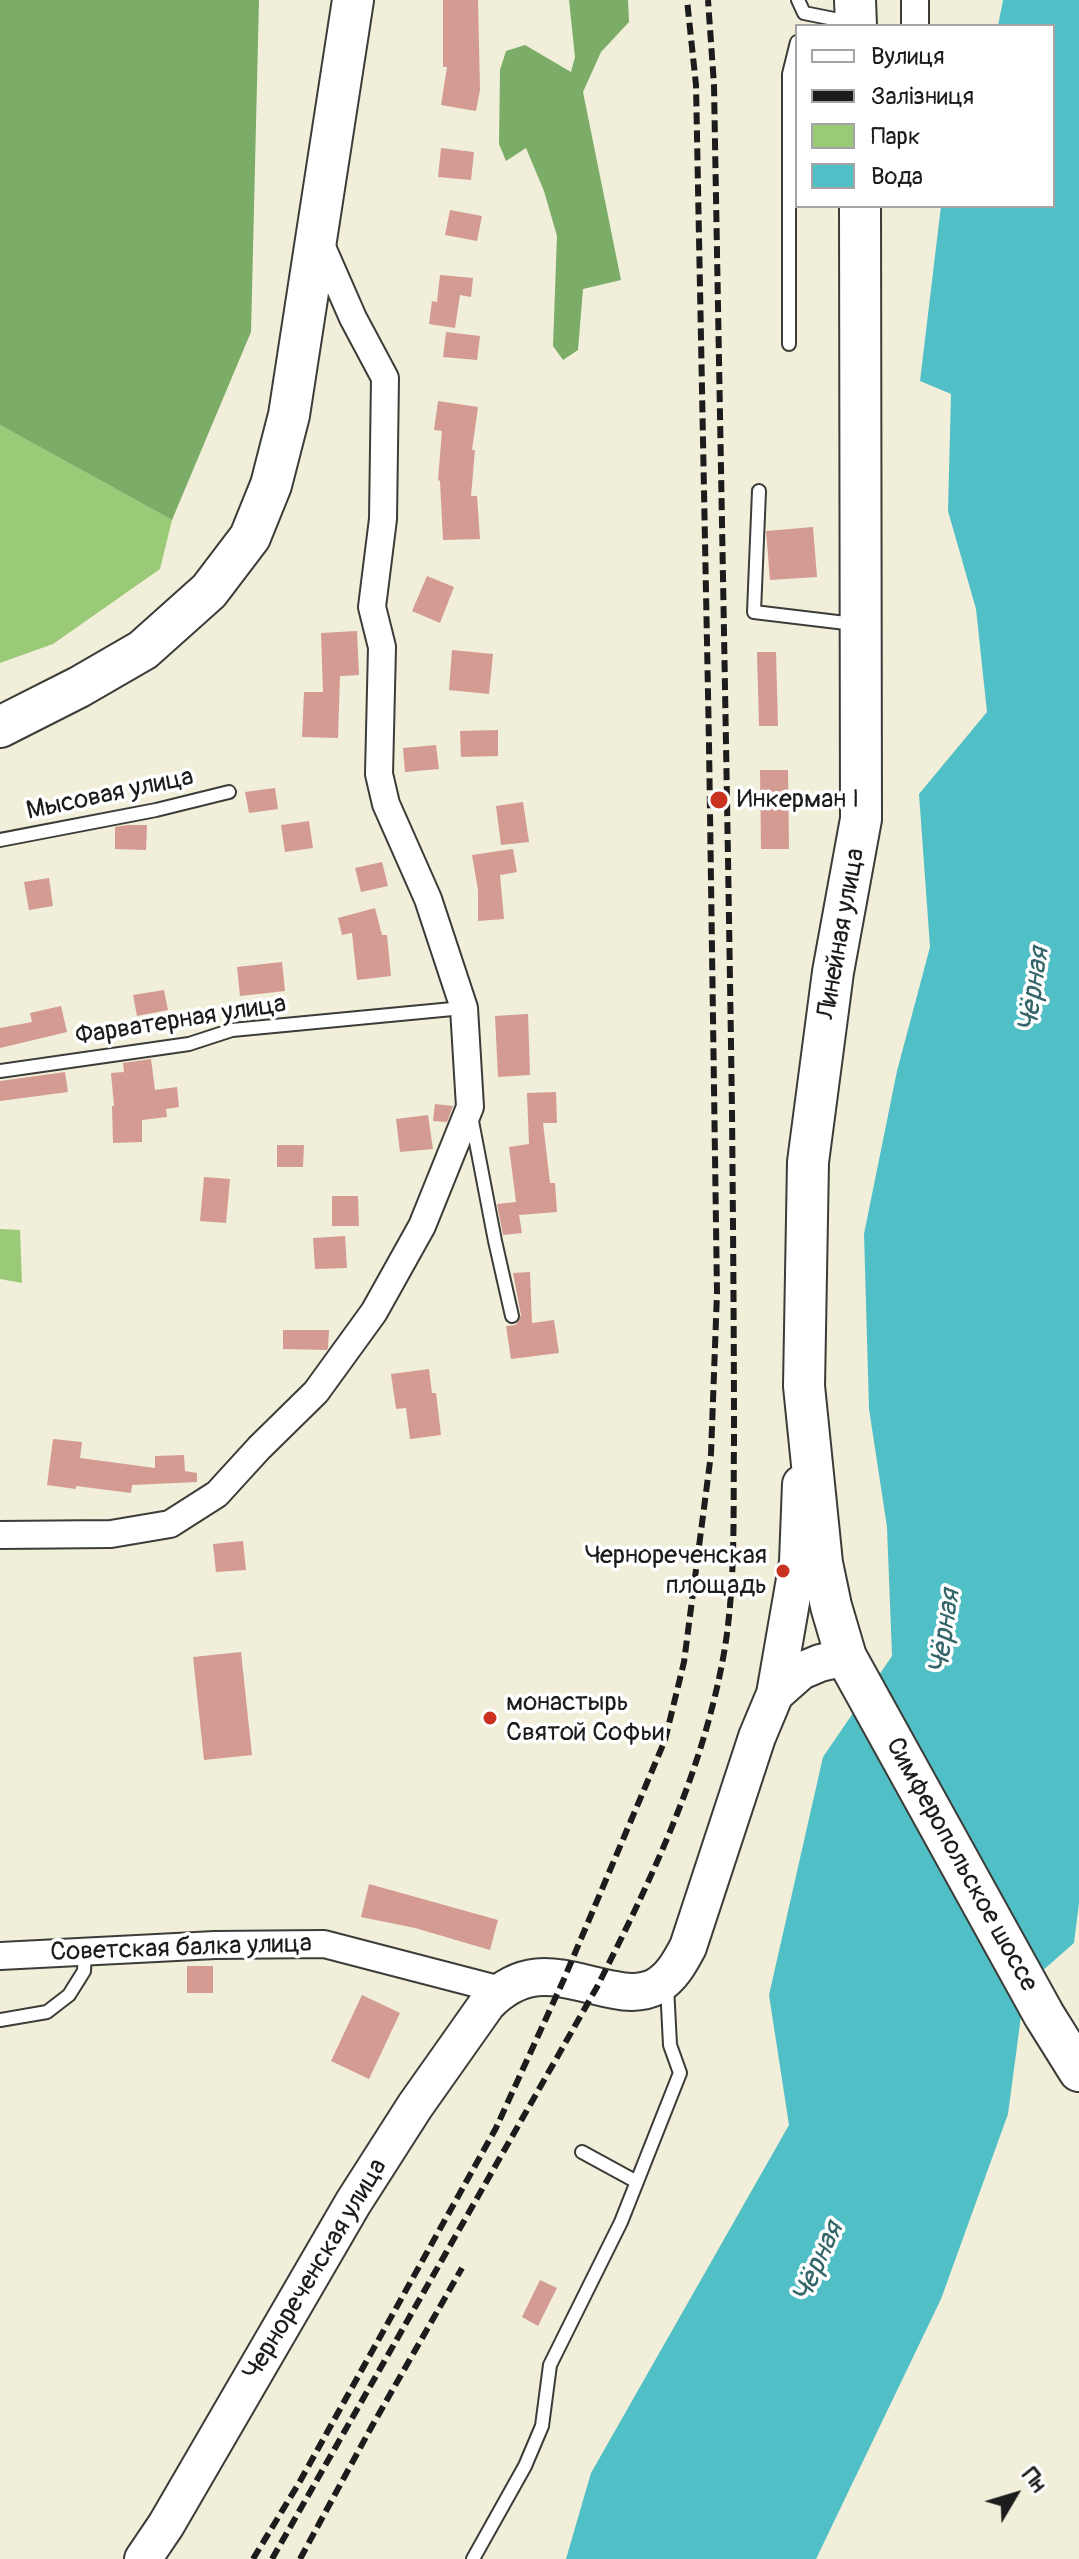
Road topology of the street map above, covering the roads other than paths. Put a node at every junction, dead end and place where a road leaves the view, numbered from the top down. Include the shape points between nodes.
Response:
1 (353, 0) edge
2 (798, 0) edge
3 (915, 0) edge
4 (856, 16) edge
5 (802, 20) edge
6 (915, 24) edge
7 (795, 50) edge
8 (863, 214) edge
9 (318, 237) junction
10 (789, 344) dead end
11 (759, 491) dead end
12 (861, 625) junction
13 (0, 727) edge
14 (229, 792) dead end
15 (0, 840) edge
16 (464, 1008) junction
17 (0, 1071) edge
18 (470, 1107) junction
19 (512, 1316) dead end
20 (804, 1386) junction
21 (0, 1535) edge
22 (854, 1672) junction
23 (775, 1694) junction
24 (85, 1951) junction
25 (0, 1956) edge
26 (667, 1979) junction
27 (501, 1990) junction
28 (0, 2020) edge
29 (1079, 2071) edge
30 (582, 2152) dead end
31 (637, 2182) junction
32 (143, 2559) edge
33 (473, 2559) edge

1 - 9 main road
2 - 5 lane
3 - 6 street
4 - 5 lane
7 - 10 lane via 789,74
8 - 12 main road, Линейная улица
9 - 13 main road via 289,415 271,485 250,537 209,591 143,650
9 - 16 street via 385,378 383,519 372,607 382,647 379,774
11 - 12 lane via 754,612
12 - 20 main road, Линейная улица via 861,819 833,972 808,1162
14 - 15 lane, Мысовая улица
16 - 17 lane, Фарватерная улица via 232,1030 189,1044
16 - 18 street
18 - 19 lane
18 - 21 street via 422,1226 374,1312 316,1392 217,1494 170,1524 111,1534
20 - 22 main road, Линейная улица via 822,1563
20 - 23 main road via 798,1562
22 - 23 main road via 820,1663 801,1671
22 - 29 main road, Симферопольское шоссе
23 - 26 main road via 688,1947
24 - 25 street, Советская балка улица
24 - 27 street, Советская балка улица via 324,1944
24 - 28 lane via 84,1971 69,1995 47,2012
26 - 27 main road via 628,1993 543,1977
26 - 31 lane via 670,2045 680,2073
27 - 32 main road, Чернореченская улица via 459,2040 361,2191
30 - 31 lane
31 - 33 lane via 550,2365 542,2426 525,2466

